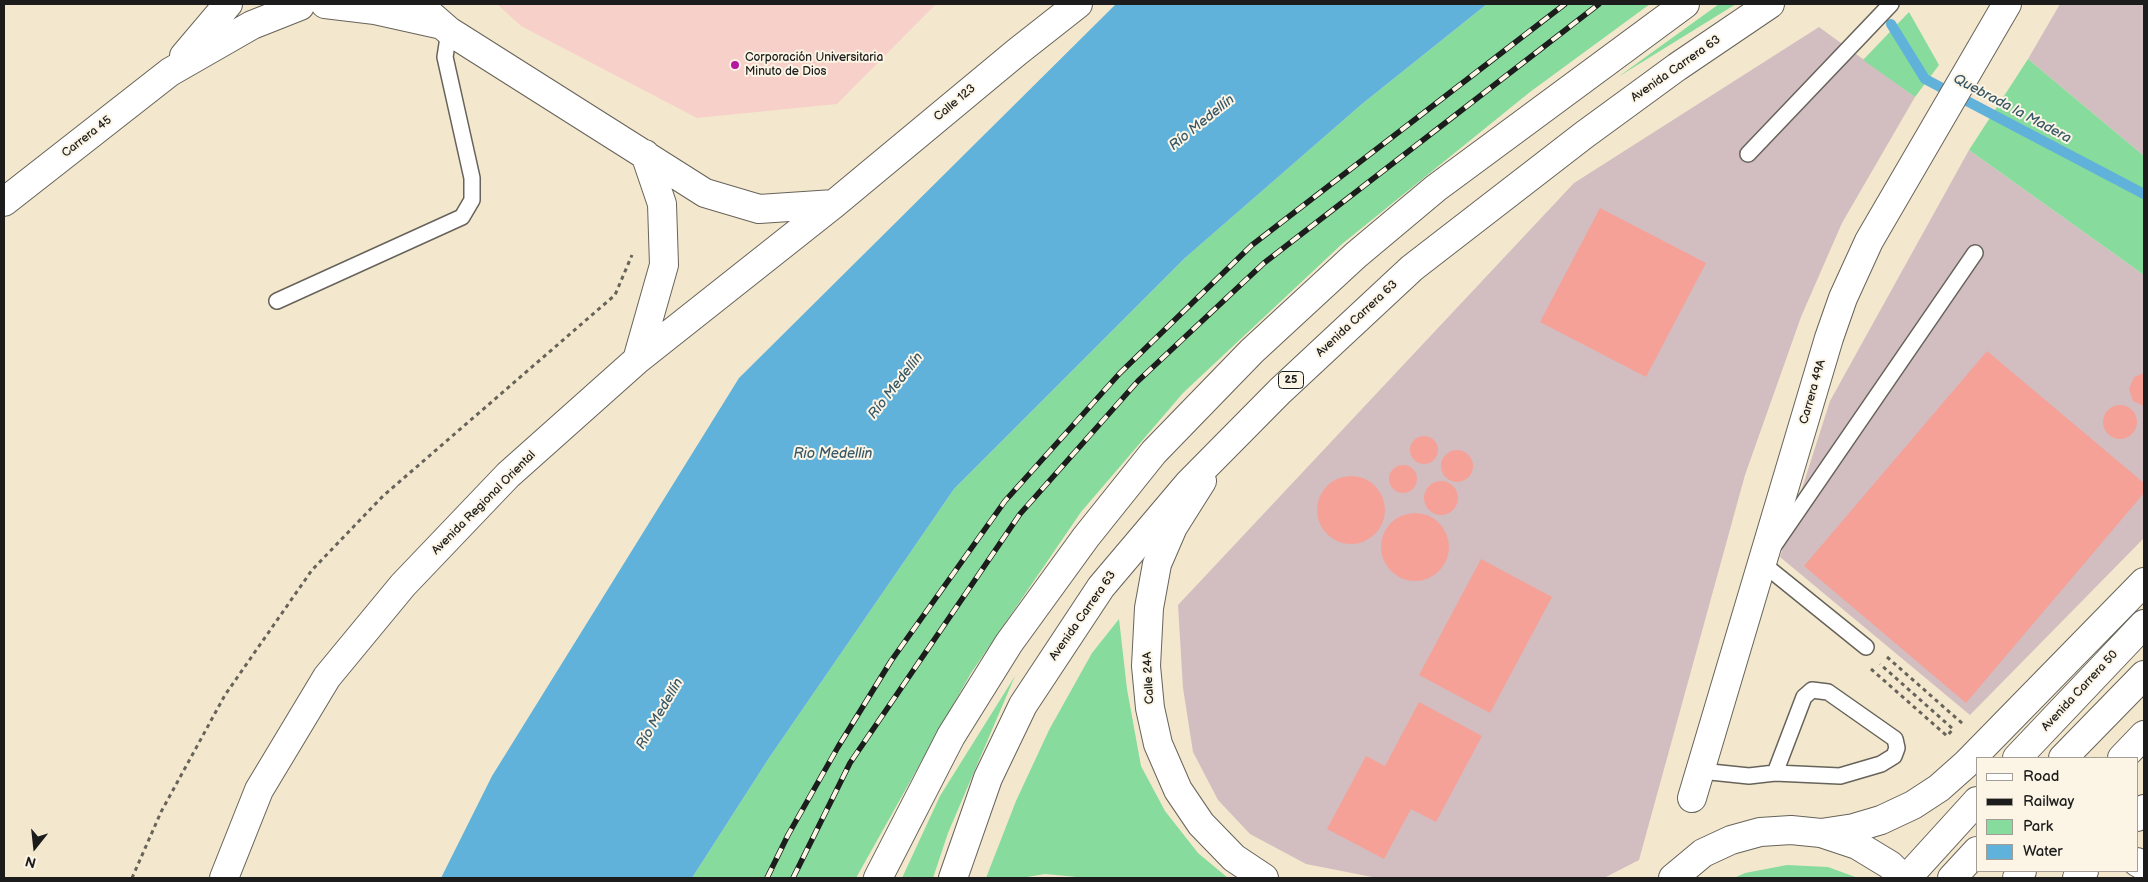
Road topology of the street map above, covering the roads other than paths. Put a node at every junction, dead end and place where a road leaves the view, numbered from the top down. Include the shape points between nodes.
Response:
1 (228, 4) edge
2 (308, 4) edge
3 (418, 4) edge
4 (1078, 4) edge
5 (1685, 4) edge
6 (1770, 4) edge
7 (1891, 4) edge
8 (2001, 8) edge
9 (445, 28) junction
10 (170, 72) junction
11 (645, 154) junction
12 (1748, 154) dead end
13 (4, 202) edge
14 (834, 204) junction
15 (1975, 253) dead end
16 (277, 301) dead end
17 (637, 360) junction
18 (1220, 453) junction
19 (1762, 563) junction
20 (2144, 582) edge
21 (2144, 624) edge
22 (1873, 652) road end
23 (2144, 675) edge
24 (2144, 735) edge
25 (2018, 757) edge
26 (2064, 757) edge
27 (2123, 757) edge
28 (1701, 771) junction
29 (1775, 772) junction
30 (1692, 798) dead end
31 (1976, 802) edge
32 (1821, 833) junction
33 (1976, 851) edge
34 (1900, 874) edge
35 (1673, 876) edge
36 (224, 878) edge
37 (878, 878) edge
38 (953, 878) edge
39 (1264, 878) edge
40 (1952, 878) edge

1 - 10 main road, Carrera 45
2 - 9 main road via 375,10
2 - 10 main road, Carrera 45 via 252,25
3 - 9 main road
4 - 14 main road, Calle 123
5 - 37 main road via 1436,188 1370,243 1252,351 1154,452 1086,536 1009,643 951,736
6 - 18 main road, Avenida Carrera 63 / 25 via 1584,135 1412,268 1280,391
7 - 12 lane
8 - 19 main road, Carrera 49A via 1869,241 1843,298
9 - 11 main road
9 - 16 lane via 445,56 472,178 472,200 462,217
10 - 13 main road, Carrera 45
11 - 14 main road via 705,193 759,209
11 - 17 main road via 662,204 664,265
14 - 17 main road, Avenida Regional Oriental
15 - 19 lane
17 - 36 main road, Avenida Regional Oriental via 508,476 404,585 327,677 259,790
18 - 38 main road, Avenida Carrera 63 / 25 via 1166,510 1101,588 1023,705 988,778
18 - 39 main road, Calle 24A via 1173,527 1158,564 1149,608 1146,666 1150,708 1158,744 1178,790 1201,824 1234,858
19 - 22 lane
19 - 28 main road, Carrera 49A
20 - 32 main road via 1966,764 1938,788 1914,805 1881,820
21 - 25 main road, Avenida Carrera 50
23 - 26 main road
24 - 27 main road
28 - 29 lane via 1749,776
28 - 30 main road, Carrera 49A
29 - 29 lane via 1840,776 1881,764 1894,756 1895,739 1828,692 1812,690 1804,697
31 - 34 main road
32 - 34 main road via 1857,845
32 - 35 main road via 1791,830 1760,832 1731,840 1703,853
33 - 40 main road

